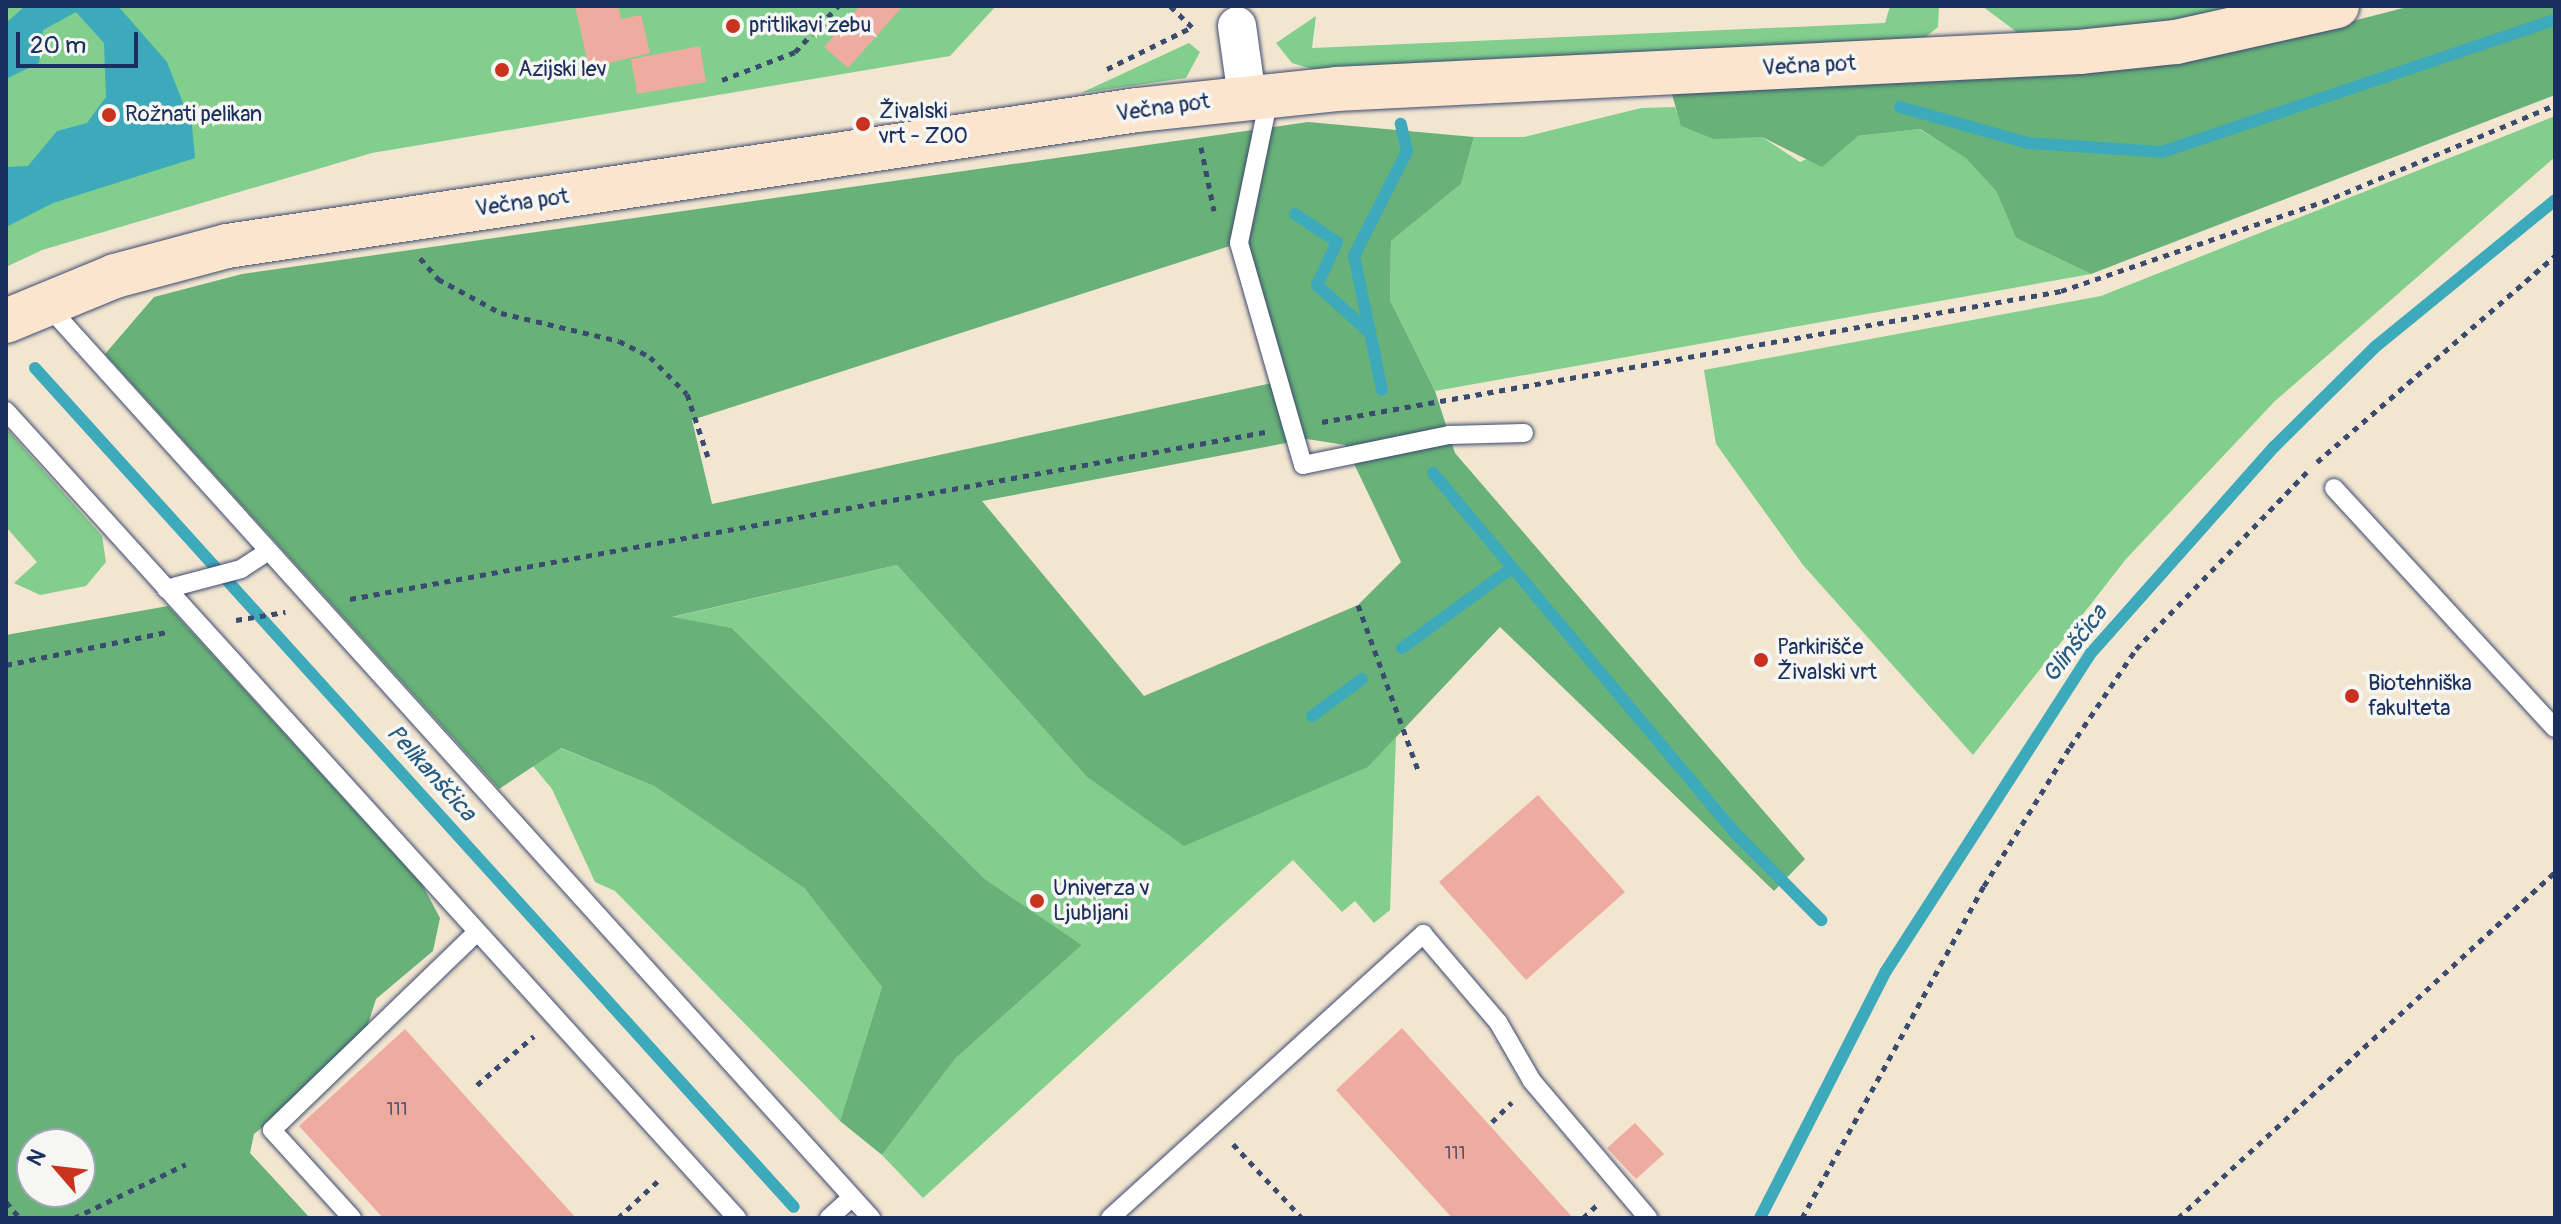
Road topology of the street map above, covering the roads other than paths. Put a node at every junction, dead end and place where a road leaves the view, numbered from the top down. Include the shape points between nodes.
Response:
1 (2337, 6) edge
2 (1237, 26) dead end
3 (1259, 96) junction
4 (45, 303) junction
5 (6, 321) edge
6 (6, 411) edge
7 (1524, 433) dead end
8 (2334, 488) dead end
9 (269, 551) junction
10 (172, 587) junction
11 (2555, 728) edge
12 (477, 932) junction
13 (852, 1197) junction
14 (352, 1218) edge
15 (737, 1218) edge
16 (829, 1218) edge
17 (871, 1218) edge
18 (1110, 1218) edge
19 (1648, 1218) edge

1 - 3 main road, Večna pot via 2176,42 2079,52
2 - 3 street
3 - 4 main road, Večna pot via 394,221 164,260
3 - 7 lane via 1239,243 1303,465 1449,435
4 - 5 main road, Večna pot
4 - 9 lane
6 - 10 lane
8 - 11 lane
9 - 10 lane via 241,569
9 - 13 lane
10 - 12 lane via 199,626
12 - 14 lane via 272,1130
12 - 15 lane
13 - 16 lane
13 - 17 lane
18 - 19 lane via 1423,934 1498,1022 1532,1081

